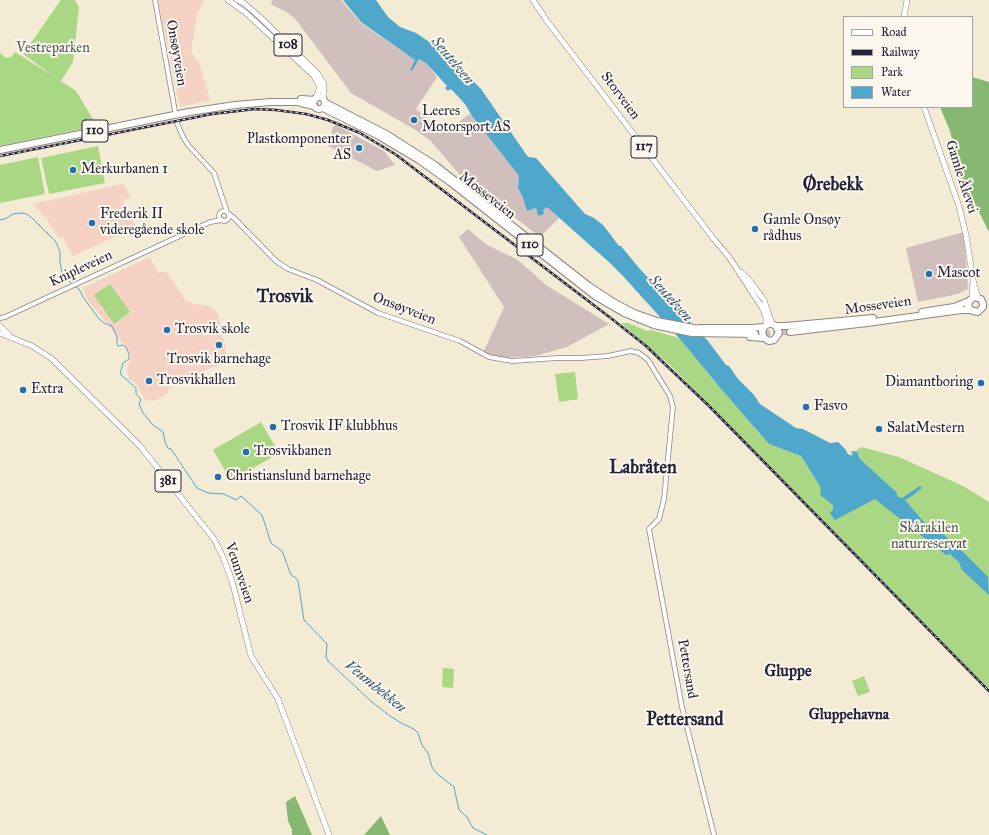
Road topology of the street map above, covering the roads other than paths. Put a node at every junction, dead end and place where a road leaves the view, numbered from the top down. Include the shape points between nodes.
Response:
1 (155, 0) edge
2 (228, 0) edge
3 (237, 0) edge
4 (533, 0) edge
5 (907, 0) edge
6 (904, 16) edge
7 (315, 101) junction
8 (324, 103) junction
9 (924, 108) edge
10 (175, 111) dead end
11 (177, 123) dead end
12 (0, 150) edge
13 (222, 199) junction
14 (220, 213) junction
15 (228, 213) junction
16 (224, 220) junction
17 (210, 222) junction
18 (238, 224) junction
19 (975, 299) junction
20 (989, 299) edge
21 (989, 305) edge
22 (983, 307) junction
23 (970, 310) junction
24 (6, 317) junction
25 (0, 318) edge
26 (873, 318) junction
27 (0, 323) edge
28 (867, 323) junction
29 (770, 325) junction
30 (0, 326) edge
31 (711, 332) junction
32 (755, 332) tunnel mouth
33 (0, 333) edge
34 (13, 338) junction
35 (764, 338) junction
36 (777, 338) junction
37 (649, 529) joint
38 (329, 835) edge
39 (714, 835) edge

1 - 10 street, Onsøyveien
2 - 7 main road, 108 via 242,9 314,76 319,85
3 - 8 main road, 108 via 262,19 318,74 324,84
4 - 29 main road, Storveien / 117 via 732,263 761,295 768,310
5 - 6 main road
7 - 8 highway, 110 via 319,97
7 - 8 highway, 110 via 317,109
7 - 12 highway, 110 via 272,98 249,100
8 - 31 highway, Mosseveien / 110 via 419,160 450,182 595,296 624,313 650,321
9 - 19 main road, Gamle Ålevei via 959,206
11 - 13 street, Onsøyveien via 188,145 214,173
13 - 14 street, Onsøyveien
13 - 15 street, Onsøyveien
14 - 15 street
14 - 16 street via 220,218
14 - 17 street, Knipleveien
15 - 16 street via 228,218
15 - 18 street, Onsøyveien
16 - 17 street, Knipleveien
16 - 18 street, Onsøyveien
17 - 24 street, Knipleveien
18 - 37 street, Onsøyveien via 283,267 317,280 378,313 460,341 495,359 512,361 608,356 631,351 639,353 648,360 662,382 673,407 664,499 659,519
19 - 20 highway, Mosseveien / 110
19 - 22 highway via 983,304
19 - 23 highway via 968,307
19 - 26 highway, Mosseveien / 110 via 954,307
21 - 22 highway, 110
22 - 23 highway, 110 via 978,312
23 - 28 highway, Mosseveien / 110
24 - 25 street, Knipleveien
24 - 27 street, Knipleveien
26 - 28 highway, Mosseveien / 110 via 790,330
26 - 29 highway, 110 via 786,326
28 - 36 highway, 110
29 - 31 highway, 110
29 - 35 highway via 762,334
29 - 36 highway via 779,332
30 - 34 main road, Veumveien / 381
31 - 32 highway, 110
31 - 35 highway, 110
33 - 34 main road, Veumveien / 381
34 - 38 main road, Veumveien / 381 via 47,354 101,406 140,446 214,539 232,581 251,656 278,699
35 - 36 highway, 110 via 770,341
37 - 39 street, Pettersand via 682,707

